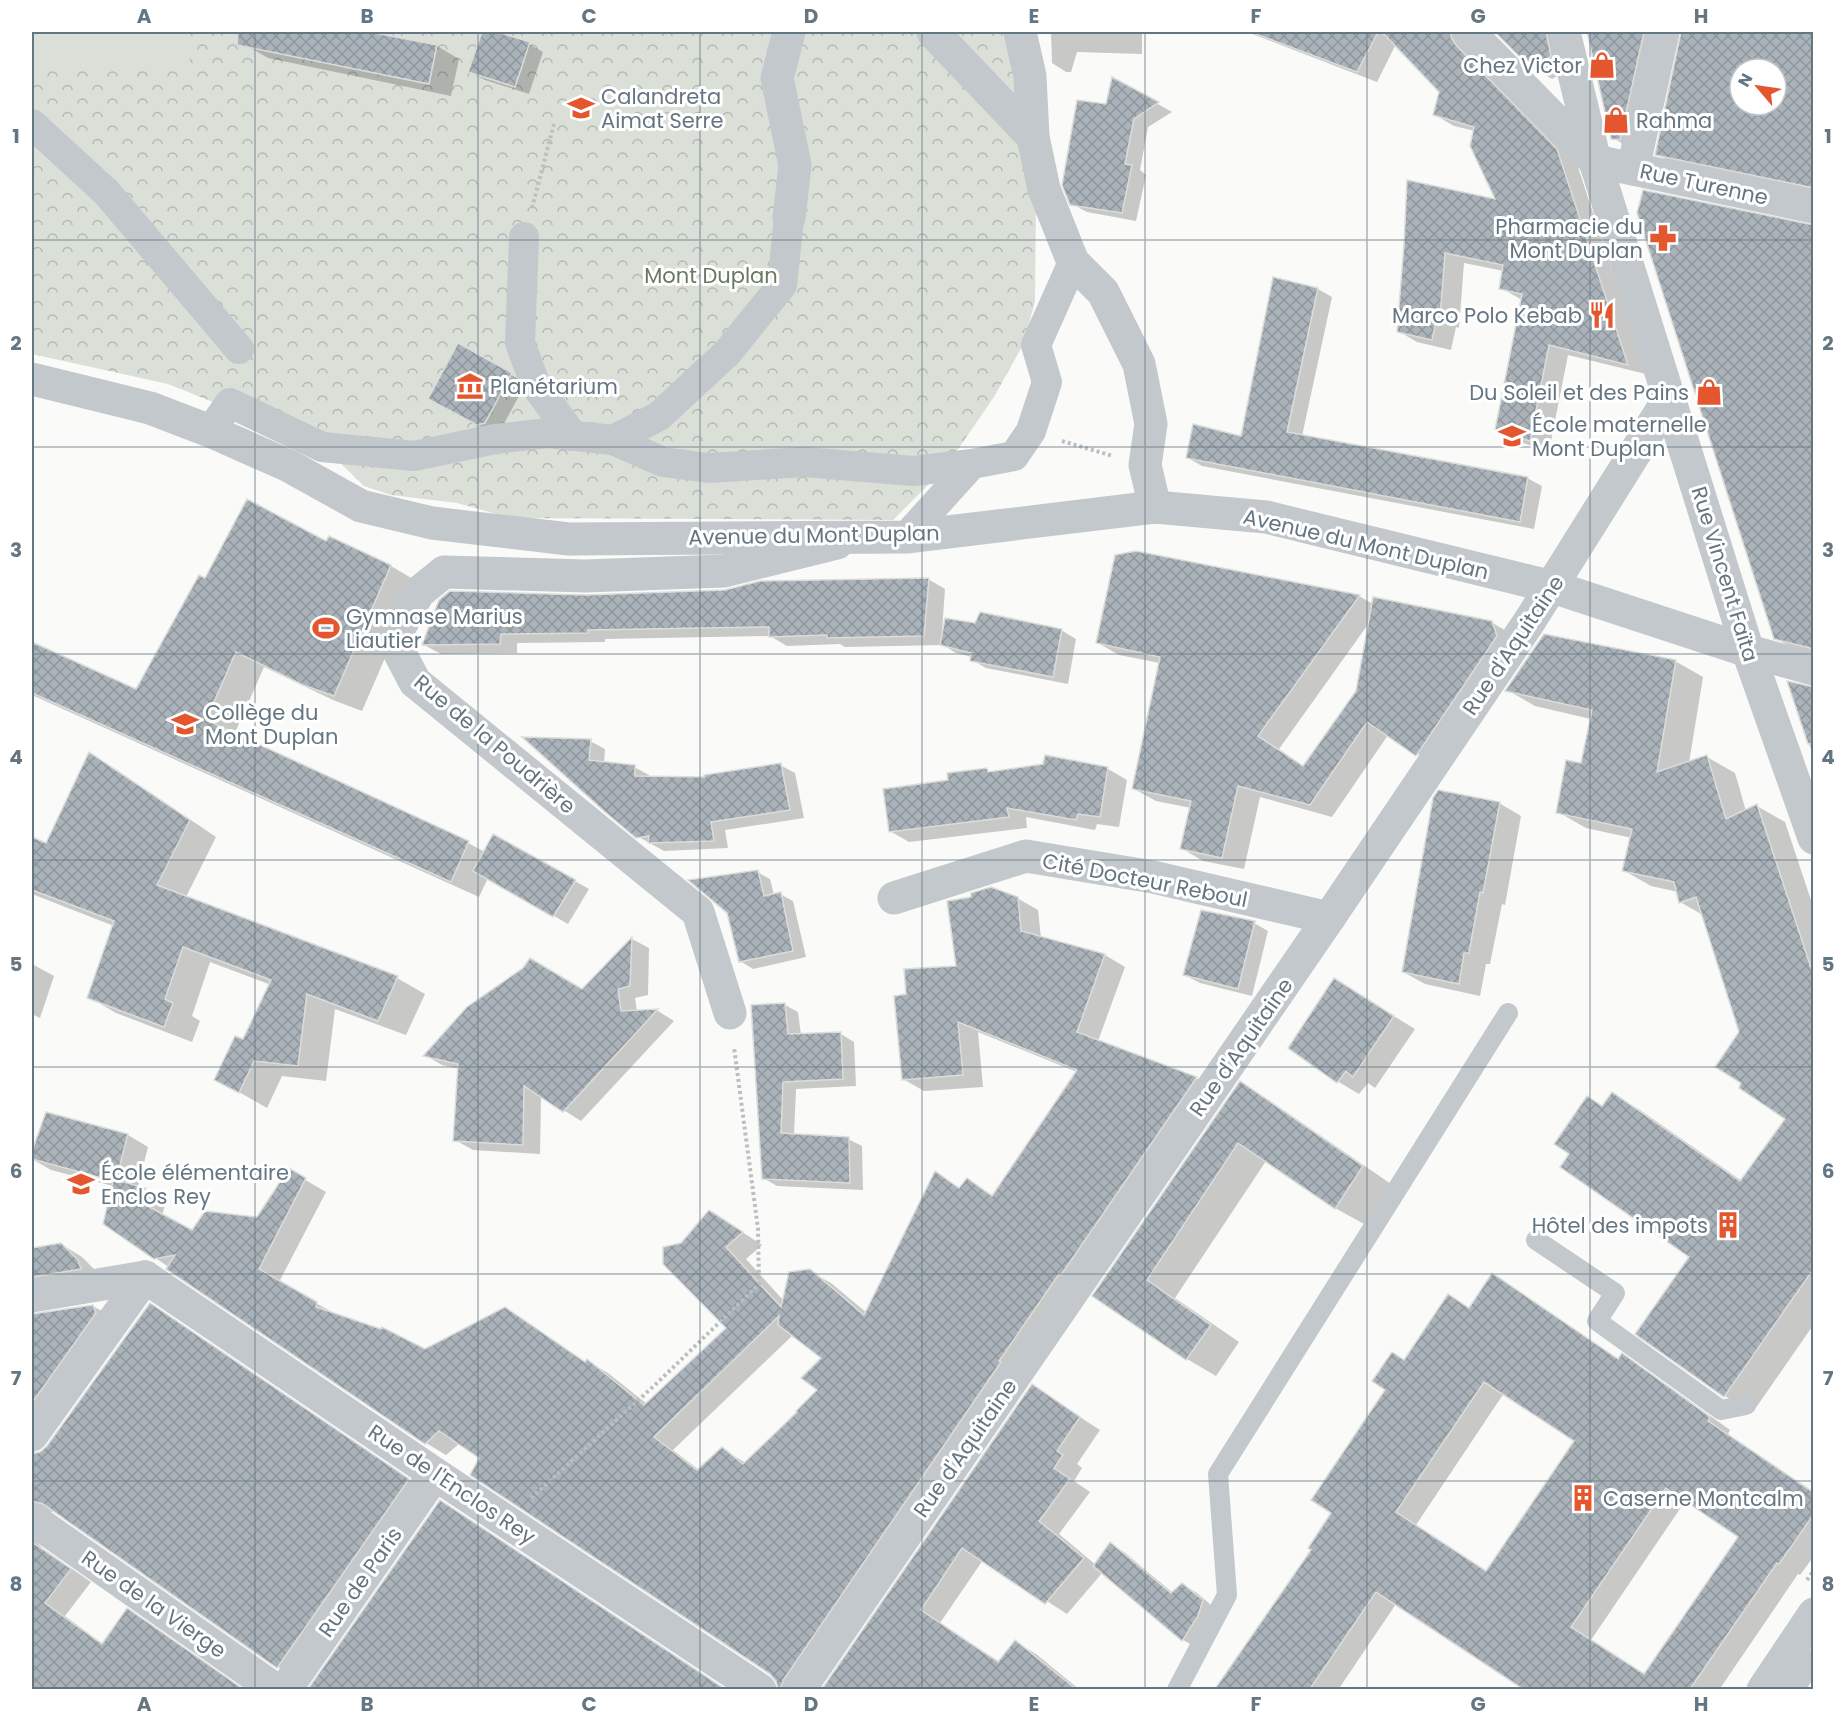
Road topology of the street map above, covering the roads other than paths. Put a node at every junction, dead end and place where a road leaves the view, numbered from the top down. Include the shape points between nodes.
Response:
1 (789, 32) edge
2 (933, 32) edge
3 (1020, 32) edge
4 (1468, 32) edge
5 (1564, 32) edge
6 (1663, 32) edge
7 (32, 124) edge
8 (1033, 136) junction
9 (1595, 161) junction
10 (1633, 169) junction
11 (1814, 207) edge
12 (789, 218) joint
13 (524, 237) road end
14 (1073, 262) junction
15 (238, 349) dead end
16 (32, 379) edge
17 (1670, 397) junction
18 (210, 431) junction
19 (573, 436) junction
20 (613, 440) junction
21 (972, 464) junction
22 (1155, 507) junction
23 (862, 537) junction
24 (906, 537) junction
25 (1553, 587) junction
26 (1748, 651) junction
27 (1814, 669) edge
28 (1814, 838) edge
29 (894, 898) dead end
30 (1329, 918) junction
31 (730, 1013) road end
32 (1508, 1013) dead end
33 (1536, 1240) dead end
34 (146, 1277) junction
35 (32, 1296) edge
36 (1746, 1405) dead end
37 (32, 1435) edge
38 (435, 1474) junction
39 (32, 1519) edge
40 (1814, 1614) edge
41 (1814, 1659) edge
42 (276, 1689) edge
43 (285, 1689) edge
44 (760, 1689) edge
45 (799, 1689) edge
46 (1177, 1689) edge
47 (1763, 1689) edge
48 (1794, 1689) edge

1 - 12 street via 777,78 795,165
2 - 8 street
3 - 8 street via 1030,76
4 - 9 street
5 - 9 street, Rue Vincent Faïta
6 - 10 street
7 - 15 street via 107,193
8 - 14 street via 1044,189
9 - 10 street, Rue Turenne
9 - 17 street, Rue Vincent Faïta
10 - 11 street, Rue Turenne
12 - 20 street via 783,285 727,353 659,416
13 - 19 street via 520,343 536,386
14 - 21 street via 1036,345 1047,382 1031,431 1014,456
14 - 22 street via 1103,292 1138,364 1151,424 1145,465
16 - 18 street, Avenue du Mont Duplan via 150,408
17 - 25 street, Rue d'Aquitaine
17 - 26 street, Rue Vincent Faïta
18 - 19 street via 230,403 322,447 414,456 495,439 548,433
18 - 23 street, Avenue du Mont Duplan via 289,466 361,506 432,524 569,539
19 - 20 street
20 - 21 street via 663,462 710,468 804,462 913,471
21 - 24 street
22 - 24 street, Avenue du Mont Duplan
22 - 25 street, Avenue du Mont Duplan via 1266,517
23 - 24 street, Avenue du Mont Duplan
23 - 31 street, Rue de la Poudrière via 724,571 585,576 444,572 418,593 393,640 415,682 698,912
25 - 26 street, Avenue du Mont Duplan
25 - 30 street, Rue d'Aquitaine
26 - 27 street, Avenue du Mont Duplan
26 - 28 street, Rue Vincent Faïta
29 - 30 street, Cité Docteur Reboul via 1026,856 1153,877
30 - 45 street, Rue d'Aquitaine
32 - 46 lane via 1218,1474 1227,1596
33 - 36 lane via 1615,1293 1597,1321 1721,1410
34 - 35 street
34 - 37 street
34 - 38 street, Rue de l'Enclos Rey
38 - 43 street, Rue de Paris
38 - 44 street, Rue de l'Enclos Rey
39 - 42 street, Rue de la Vierge
40 - 47 street
41 - 48 lane

